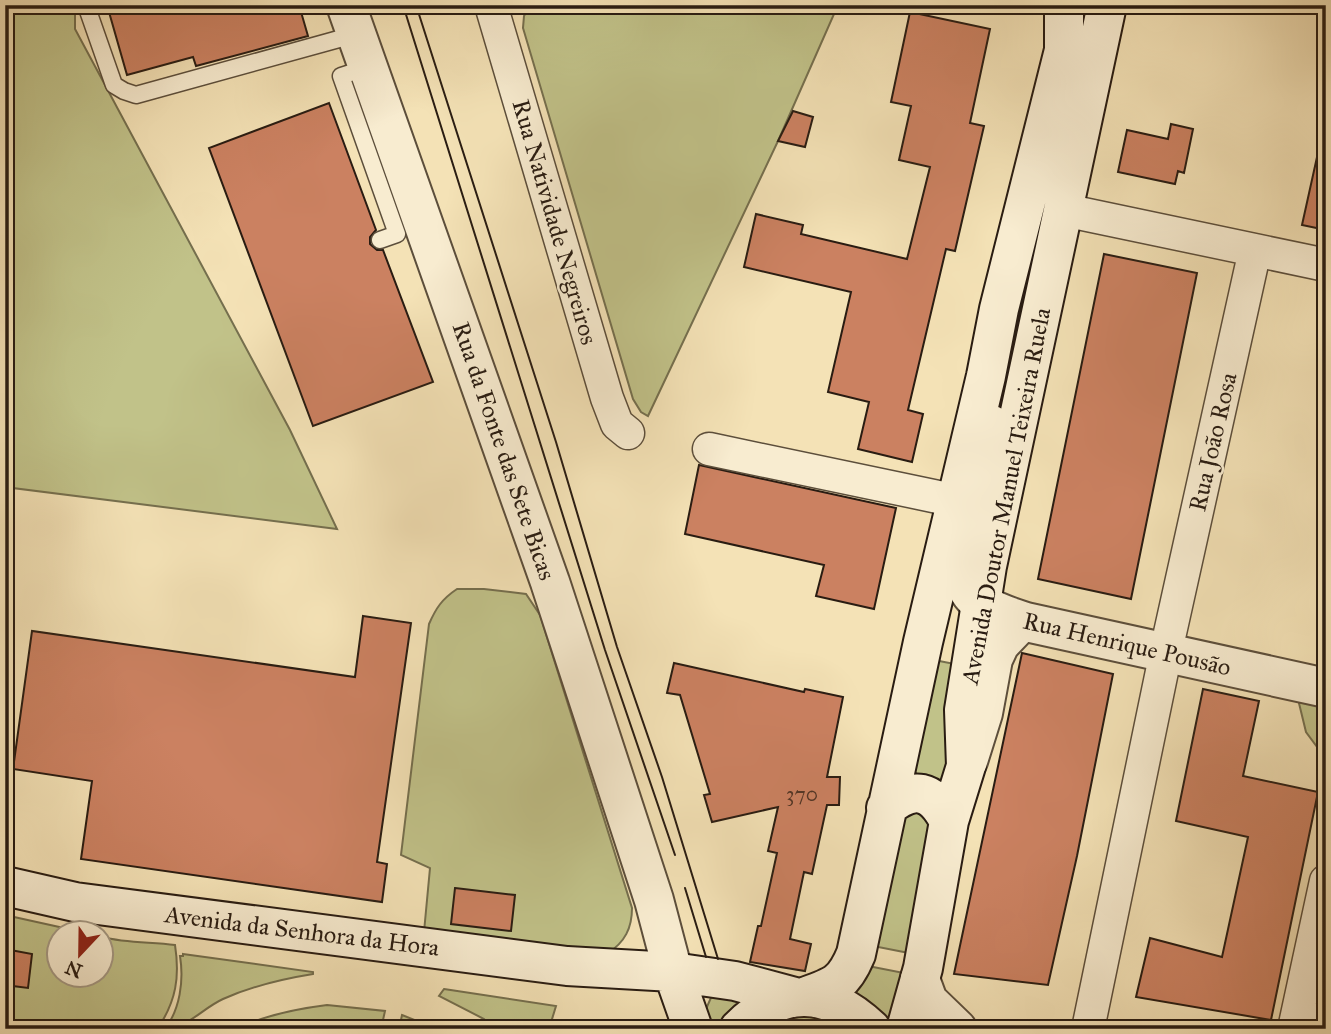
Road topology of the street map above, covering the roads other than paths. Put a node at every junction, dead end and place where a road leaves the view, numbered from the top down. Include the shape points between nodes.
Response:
1 (86, 5) edge
2 (491, 5) edge
3 (1064, 5) edge
4 (1076, 5) edge
5 (1107, 5) edge
6 (358, 36) edge
7 (1064, 50) junction
8 (1064, 210) junction
9 (380, 240) dead end
10 (1255, 250) junction
11 (1326, 265) edge
12 (999, 309) junction
13 (628, 433) dead end
14 (709, 449) dead end
15 (957, 501) junction
16 (984, 584) junction
17 (1022, 621) junction
18 (1168, 642) junction
19 (1326, 660) edge
20 (1326, 688) edge
21 (966, 766) junction
22 (886, 808) junction
23 (949, 821) junction
24 (1326, 881) edge
25 (5, 886) edge
26 (654, 900) junction
27 (601, 970) junction
28 (920, 979) junction
29 (801, 996) junction
30 (682, 1000) edge
31 (1326, 1016) edge
32 (739, 1029) edge
33 (871, 1029) edge
34 (906, 1029) edge
35 (957, 1029) edge
36 (1088, 1029) edge
37 (1294, 1029) edge
38 (1323, 1029) edge

1 - 6 lane via 114,85 136,95
2 - 13 street, Rua Natividade Negreiros via 607,398 617,424
3 - 7 main road, Avenida Doutor Manuel Teixeira Ruela
4 - 7 main road
5 - 8 main road, Avenida Doutor Manuel Teixeira Ruela
6 - 9 lane via 341,76 397,234
6 - 26 main road, Rua da Fonte das Sete Bicas via 550,582
7 - 12 main road, Avenida Doutor Manuel Teixeira Ruela
8 - 10 street
8 - 16 main road, Avenida Doutor Manuel Teixeira Ruela
10 - 11 street
10 - 18 street, Rua João Rosa
12 - 15 main road, Avenida Doutor Manuel Teixeira Ruela
12 - 16 main road, Rua Henrique Pousão via 1005,353 966,573 968,590
14 - 15 street
15 - 22 main road, Avenida Doutor Manuel Teixeira Ruela
16 - 17 main road, Rua Henrique Pousão via 999,613
16 - 18 main road, Rua Henrique Pousão via 993,577 1031,602
16 - 21 main road, Avenida Doutor Manuel Teixeira Ruela via 964,710
17 - 18 main road, Rua Henrique Pousão
17 - 21 main road via 1000,644 993,659 983,713
18 - 19 main road, Rua Henrique Pousão
18 - 20 main road, Rua Henrique Pousão
18 - 36 street, Rua João Rosa
21 - 23 main road, Avenida Doutor Manuel Teixeira Ruela
22 - 23 main road via 899,797 921,793 933,799
22 - 29 main road, Avenida Doutor Manuel Teixeira Ruela via 852,964 836,985
23 - 28 main road, Avenida Doutor Manuel Teixeira Ruela
24 - 37 street
25 - 27 main road, Avenida da Senhora da Hora via 75,902
26 - 27 main road via 637,947
26 - 30 main road, Rua da Fonte das Sete Bicas
27 - 30 main road, Avenida da Senhora da Hora via 639,979
28 - 34 main road, Avenida Doutor Manuel Teixeira Ruela
28 - 35 main road via 928,1001
29 - 30 main road, Avenida da Senhora da Hora via 734,981
29 - 32 main road, Avenida Doutor Manuel Teixeira Ruela via 775,1002 753,1014
29 - 33 main road, Avenida da Senhora da Hora via 828,1000 854,1012
31 - 38 street

